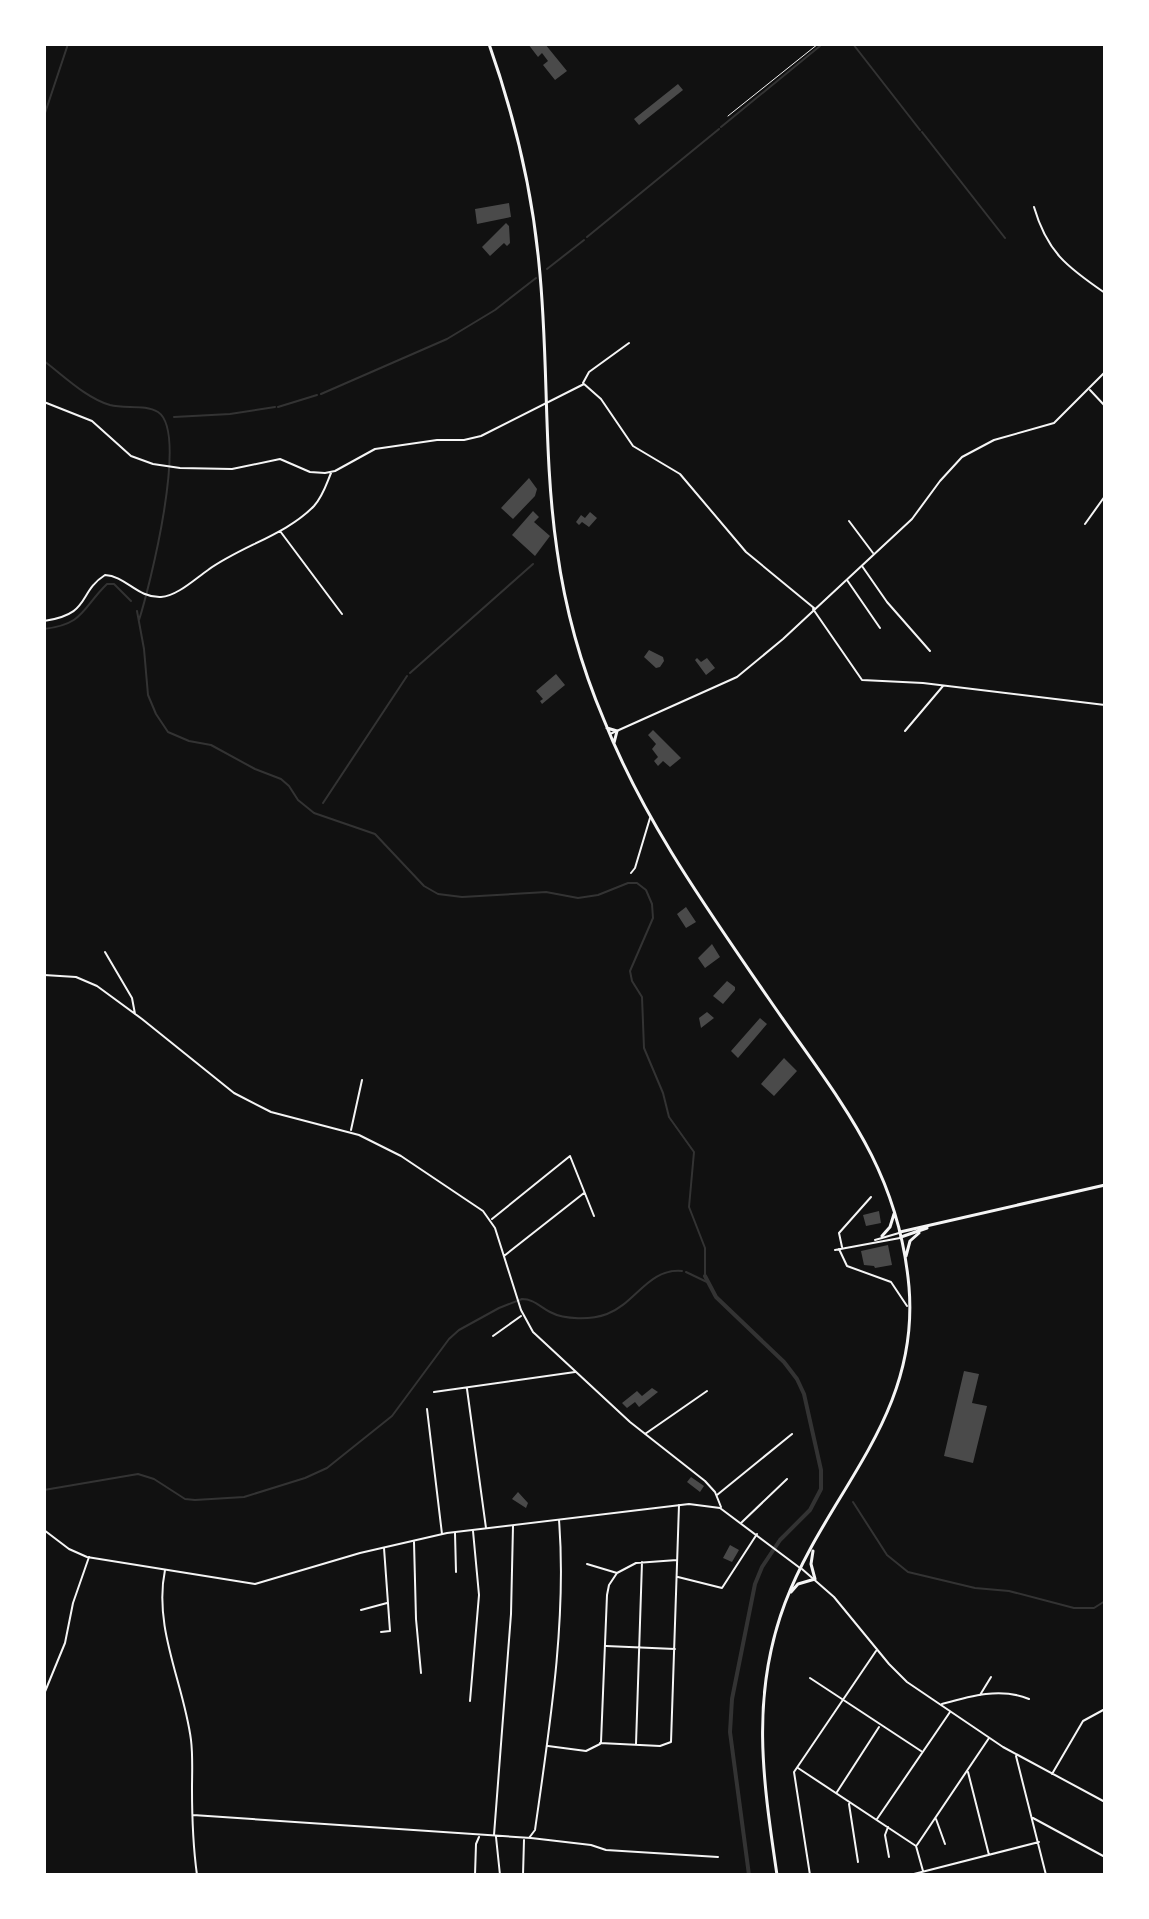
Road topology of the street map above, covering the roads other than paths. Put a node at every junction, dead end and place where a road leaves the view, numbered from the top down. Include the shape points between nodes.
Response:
1 (489, 44) edge
2 (1034, 207) dead end
3 (1105, 293) edge
4 (629, 343) dead end
5 (1105, 372) edge
6 (582, 384) junction
7 (1089, 389) junction
8 (44, 402) edge
9 (548, 403) junction
10 (1105, 406) edge
11 (331, 472) junction
12 (1105, 496) edge
13 (849, 521) dead end
14 (1085, 524) dead end
15 (279, 530) junction
16 (874, 554) junction
17 (862, 565) junction
18 (847, 579) junction
19 (814, 609) junction
20 (342, 614) dead end
21 (44, 621) edge
22 (880, 628) dead end
23 (930, 651) dead end
24 (943, 685) junction
25 (1105, 705) edge
26 (607, 728) junction
27 (617, 731) junction
28 (905, 731) dead end
29 (610, 735) junction
30 (614, 744) junction
31 (651, 816) junction
32 (631, 873) dead end
33 (105, 952) dead end
34 (44, 975) edge
35 (135, 1014) junction
36 (362, 1080) dead end
37 (351, 1132) junction
38 (1105, 1185) edge
39 (585, 1193) junction
40 (871, 1197) dead end
41 (895, 1210) junction
42 (594, 1216) dead end
43 (491, 1220) junction
44 (927, 1228) junction
45 (919, 1233) junction
46 (901, 1235) junction
47 (882, 1236) junction
48 (872, 1241) junction
49 (839, 1249) junction
50 (504, 1256) junction
51 (905, 1264) junction
52 (909, 1309) junction
53 (523, 1315) junction
54 (493, 1336) dead end
55 (578, 1372) junction
56 (467, 1387) junction
57 (707, 1391) dead end
58 (434, 1392) dead end
59 (427, 1409) dead end
60 (645, 1434) junction
61 (792, 1434) dead end
62 (787, 1479) dead end
63 (717, 1496) junction
64 (679, 1504) junction
65 (721, 1509) junction
66 (559, 1519) junction
67 (741, 1523) junction
68 (513, 1525) junction
69 (486, 1528) junction
70 (44, 1530) edge
71 (473, 1530) junction
72 (455, 1532) junction
73 (442, 1534) junction
74 (757, 1534) junction
75 (414, 1540) junction
76 (384, 1547) junction
77 (813, 1547) junction
78 (89, 1557) junction
79 (678, 1560) junction
80 (642, 1562) junction
81 (587, 1564) dead end
82 (801, 1568) junction
83 (165, 1570) junction
84 (456, 1572) dead end
85 (617, 1573) junction
86 (677, 1576) junction
87 (815, 1579) junction
88 (788, 1594) junction
89 (389, 1601) junction
90 (361, 1610) dead end
91 (381, 1632) dead end
92 (605, 1646) junction
93 (640, 1647) junction
94 (675, 1649) junction
95 (877, 1649) junction
96 (421, 1673) dead end
97 (991, 1677) dead end
98 (810, 1678) dead end
99 (44, 1694) edge
100 (980, 1696) junction
101 (1029, 1699) dead end
102 (841, 1700) junction
103 (470, 1701) dead end
104 (941, 1704) junction
105 (1105, 1709) edge
106 (951, 1712) junction
107 (880, 1726) junction
108 (989, 1738) junction
109 (600, 1743) junction
110 (547, 1745) junction
111 (636, 1745) junction
112 (921, 1751) junction
113 (1016, 1754) junction
114 (797, 1767) junction
115 (968, 1771) junction
116 (1052, 1774) junction
117 (836, 1793) junction
118 (850, 1802) junction
119 (1105, 1802) edge
120 (193, 1815) junction
121 (936, 1817) junction
122 (1033, 1818) junction
123 (876, 1820) junction
124 (888, 1827) junction
125 (481, 1835) junction
126 (495, 1836) junction
127 (529, 1838) junction
128 (524, 1839) junction
129 (1039, 1842) junction
130 (945, 1844) dead end
131 (916, 1846) junction
132 (989, 1855) junction
133 (718, 1857) dead end
134 (889, 1857) dead end
135 (1105, 1857) edge
136 (858, 1862) dead end
137 (923, 1871) junction
138 (197, 1875) edge
139 (475, 1875) edge
140 (500, 1875) edge
141 (523, 1875) edge
142 (777, 1875) edge
143 (810, 1875) edge
144 (910, 1875) edge
145 (1046, 1875) edge

1 - 9 main road via 532,210
2 - 3 street via 1043,235 1061,259
4 - 6 street via 589,372
5 - 7 street
6 - 9 street
6 - 19 street via 601,399 633,446 680,474 746,552
7 - 10 street
7 - 16 street via 1049,427 994,440 962,457 916,515
8 - 11 street via 92,421 131,456 164,466 232,469 274,459 310,472
9 - 11 street via 475,437 375,449
9 - 26 main road via 560,569 575,638
11 - 15 street via 313,507
12 - 14 street
13 - 16 street
15 - 20 street
15 - 21 street via 167,596 142,595 105,575 76,610
16 - 17 street
17 - 18 street
17 - 23 street
18 - 19 street
18 - 22 street
19 - 24 street via 862,680
19 - 27 street via 730,682
24 - 25 street
24 - 28 street
26 - 27 main road
26 - 29 main road
27 - 29 street
27 - 30 main road
29 - 30 main road
30 - 31 main road
31 - 32 street
31 - 41 main road via 701,900 858,1127
33 - 35 street via 132,998
34 - 35 street via 84,980
35 - 37 street via 252,1104
36 - 37 street
37 - 43 street via 401,1156
38 - 44 main road
39 - 42 street
39 - 43 street via 570,1156
39 - 50 street
40 - 49 street via 839,1233
41 - 46 main road
41 - 47 main road
43 - 50 street
44 - 45 main road
44 - 46 main road
45 - 46 main road
45 - 51 main road via 908,1244
46 - 47 street
46 - 48 street
46 - 51 main road
47 - 48 street
48 - 49 street
49 - 52 street via 847,1266 891,1282
50 - 53 street
51 - 52 main road
52 - 77 main road via 902,1366 885,1420
53 - 54 street
53 - 55 street via 543,1343
55 - 56 street
55 - 60 street
56 - 58 street
56 - 69 street
57 - 60 street
59 - 73 street
60 - 63 street
61 - 63 street
62 - 67 street
63 - 65 street
64 - 65 street
64 - 66 street
64 - 79 street
65 - 67 street
66 - 68 street
66 - 110 street
67 - 74 street
68 - 69 street
68 - 126 street
69 - 71 street
70 - 78 street
71 - 72 street
71 - 103 street via 479,1595
72 - 73 street
72 - 84 street
73 - 75 street
74 - 82 street
74 - 86 street via 722,1588
75 - 76 street
75 - 96 street
76 - 83 street via 255,1584
76 - 89 street
77 - 82 main road
77 - 87 main road
78 - 83 street
78 - 99 street via 65,1643
79 - 80 street
79 - 86 street
80 - 85 street
80 - 93 street
81 - 85 street
82 - 87 street
82 - 88 main road
83 - 120 street via 168,1644 191,1740
85 - 92 street via 608,1589
86 - 94 street
87 - 88 main road
87 - 95 street
88 - 142 main road via 771,1650 761,1712 763,1774
89 - 90 street
89 - 91 street via 390,1631
92 - 93 street
92 - 109 street
93 - 94 street
93 - 111 street
94 - 111 street via 671,1742
95 - 102 street
95 - 104 street via 907,1682
97 - 100 street
98 - 102 street
100 - 101 street via 1006,1692
100 - 104 street
102 - 107 street
102 - 114 street
104 - 106 street
105 - 116 street via 1083,1721
106 - 108 street
106 - 112 street
107 - 112 street
107 - 117 street
108 - 113 street
108 - 115 street
109 - 110 street via 586,1751
109 - 111 street
110 - 127 street via 535,1830
112 - 123 street
113 - 116 street
113 - 122 street
114 - 117 street
114 - 143 street via 793,1776
115 - 121 street
115 - 132 street
116 - 119 street
117 - 118 street
118 - 123 street
118 - 136 street
120 - 125 street
120 - 138 street
121 - 130 street
121 - 131 street
122 - 129 street
122 - 135 street
123 - 124 street
124 - 131 street
124 - 134 street
125 - 126 street
125 - 139 street
126 - 128 street
126 - 140 street
127 - 128 street
127 - 133 street via 606,1850
128 - 141 street
129 - 132 street
129 - 145 street
131 - 137 street
132 - 137 street
137 - 144 street

